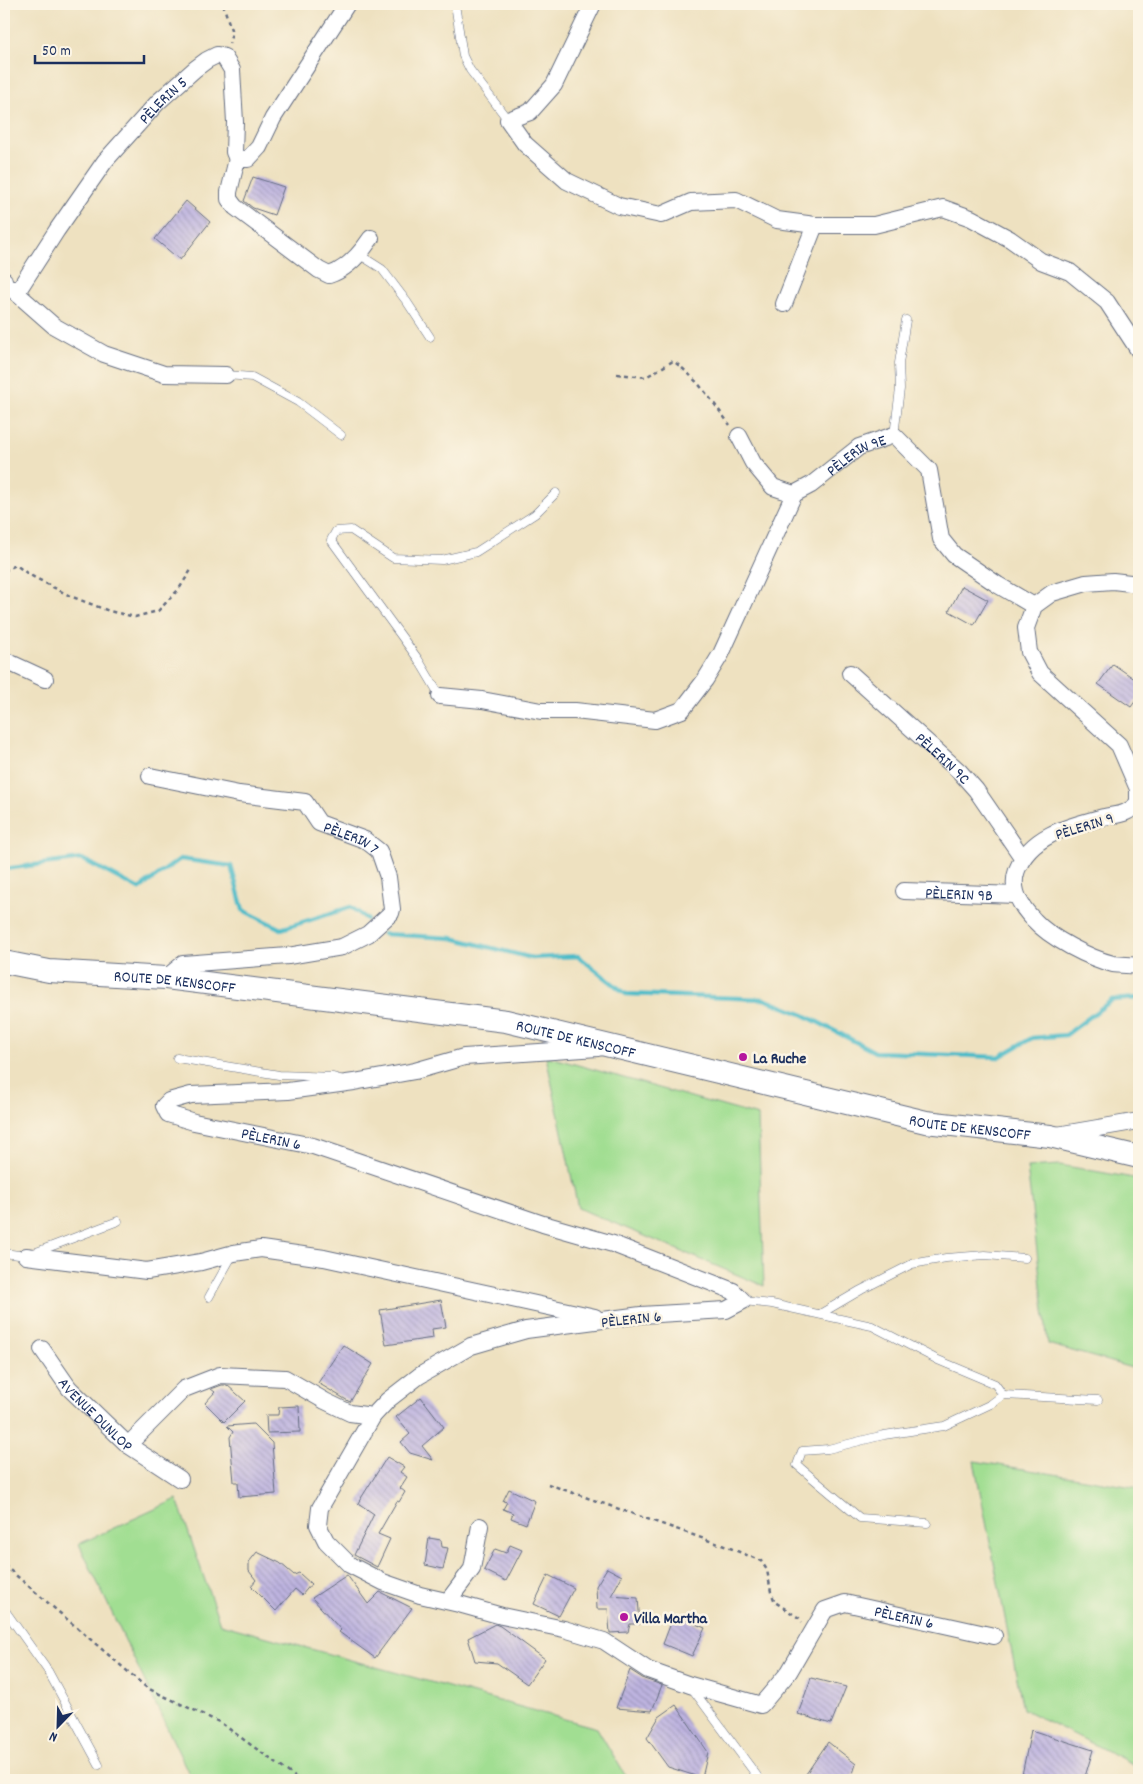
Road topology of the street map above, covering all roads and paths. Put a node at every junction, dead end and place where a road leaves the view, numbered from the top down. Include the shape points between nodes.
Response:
1 (223, 4) edge
2 (347, 4) edge
3 (455, 4) edge
4 (593, 4) edge
5 (224, 57) junction
6 (508, 120) junction
7 (238, 159) junction
8 (815, 225) junction
9 (371, 238) dead end
10 (360, 255) junction
11 (8, 285) edge
12 (784, 304) dead end
13 (906, 320) dead end
14 (430, 337) dead end
15 (1139, 351) edge
16 (617, 374) dead end
17 (226, 375) joint
18 (341, 434) dead end
19 (739, 436) joint
20 (894, 436) junction
21 (556, 493) dead end
22 (794, 494) junction
23 (191, 570) dead end
24 (4, 571) edge
25 (1139, 584) edge
26 (1034, 606) junction
27 (4, 660) edge
28 (850, 673) dead end
29 (45, 679) dead end
30 (440, 696) joint
31 (150, 776) dead end
32 (1139, 803) edge
33 (1022, 857) junction
34 (904, 891) dead end
35 (1016, 895) junction
36 (4, 962) edge
37 (1139, 966) edge
38 (166, 978) junction
39 (613, 1047) junction
40 (177, 1058) dead end
41 (354, 1082) junction
42 (1139, 1121) edge
43 (1050, 1136) junction
44 (1139, 1157) edge
45 (118, 1221) dead end
46 (4, 1253) edge
47 (234, 1253) junction
48 (26, 1256) junction
49 (1026, 1258) dead end
50 (208, 1297) dead end
51 (743, 1301) junction
52 (820, 1314) junction
53 (608, 1320) junction
54 (42, 1349) dead end
55 (1003, 1395) junction
56 (1098, 1400) dead end
57 (373, 1416) junction
58 (128, 1445) junction
59 (180, 1479) dead end
60 (548, 1484) dead end
61 (927, 1523) dead end
62 (480, 1526) dead end
63 (4, 1565) edge
64 (448, 1601) junction
65 (4, 1609) edge
66 (811, 1633) junction
67 (994, 1636) dead end
68 (690, 1686) junction
69 (99, 1765) dead end
70 (299, 1780) edge
71 (760, 1780) edge

1 - 5 path via 232,32
2 - 7 street via 273,118 258,147 248,159
3 - 6 lane via 463,56
4 - 6 street via 554,85 530,112
5 - 7 street via 232,70 234,152
5 - 11 street, PÈLERIN 5 via 217,55 207,60 158,102 105,162 21,286 18,289
6 - 8 street via 525,144 567,181 618,206 661,215 691,202 736,200 777,220
7 - 10 street via 228,192 235,207 329,275
8 - 12 street
8 - 15 street via 874,225 943,208 971,218 1010,239 1041,261 1070,272 1107,302
9 - 10 street
10 - 14 lane via 382,269
11 - 17 street via 54,326 104,354 164,374
13 - 20 lane via 899,363 900,388
16 - 19 path via 646,377 673,360 689,373
17 - 18 lane via 252,377 298,402
19 - 22 street via 773,487
20 - 22 street, PÈLERIN 9E via 860,447 811,485
20 - 26 street, PÈLERIN 9E via 929,470 941,539 954,555
21 - 30 lane via 535,514 476,552 442,560 393,558 351,530 336,530 331,540 418,659
22 - 30 street via 720,654 682,710 655,720 575,711 541,711
23 - 24 path via 179,589 158,611 135,617 70,596 16,565
25 - 26 street via 1113,581 1086,583 1052,593
26 - 32 street, PÈLERIN 9 via 1026,628 1029,652 1040,673 1119,746 1138,788
27 - 29 street
28 - 33 street, PÈLERIN 9C via 965,778
31 - 38 street, PÈLERIN 7 via 238,794 305,802 319,823 365,840 380,851 392,908 391,913 368,934 342,947 288,956 183,964
32 - 33 street, PÈLERIN 9 via 1130,811 1071,826 1041,839
33 - 35 street, PÈLERIN 9 via 1014,877
34 - 35 street, PÈLERIN 9B
35 - 37 street via 1038,925 1070,947 1112,964
36 - 38 main road, ROUTE DE KENSCOFF via 49,971
38 - 39 main road, ROUTE DE KENSCOFF via 506,1021
39 - 41 street, PÈLERIN 6 via 464,1057 415,1071
39 - 43 main road, ROUTE DE KENSCOFF via 926,1122
40 - 41 lane via 279,1075 333,1077
41 - 51 street, PÈLERIN 6 via 288,1091 191,1095 169,1101 164,1106 168,1114 194,1122 313,1146 543,1224 613,1244 733,1291
42 - 43 street
43 - 44 main road, ROUTE DE KENSCOFF
45 - 48 lane
46 - 48 lane
47 - 48 street via 146,1271
47 - 50 lane
47 - 53 street via 261,1249 324,1258
49 - 52 lane via 985,1255 912,1264
51 - 52 lane
51 - 53 street, PÈLERIN 6 via 726,1310
52 - 55 lane via 872,1326 938,1360 995,1384
53 - 57 street, PÈLERIN 6 via 526,1330 471,1346 419,1376
54 - 58 street, AVENUE DUNLOP via 69,1388
55 - 56 lane
55 - 61 lane via 944,1426 884,1435 828,1449 802,1451 797,1465 860,1518
57 - 58 street, AVENUE DUNLOP via 350,1413 285,1378 220,1375 184,1389
57 - 64 street, PÈLERIN 6 via 320,1508 318,1525 326,1541 350,1565 383,1582
58 - 59 street
60 - 66 path via 761,1561 767,1570 775,1602 799,1618
62 - 64 street via 472,1570
63 - 70 path via 147,1688 221,1723
64 - 68 street, PÈLERIN 6 via 604,1641 648,1670
65 - 69 lane via 48,1671
66 - 67 street, PÈLERIN 6 via 825,1610 845,1603
66 - 68 street, PÈLERIN 6 via 789,1672 762,1705
68 - 71 lane

